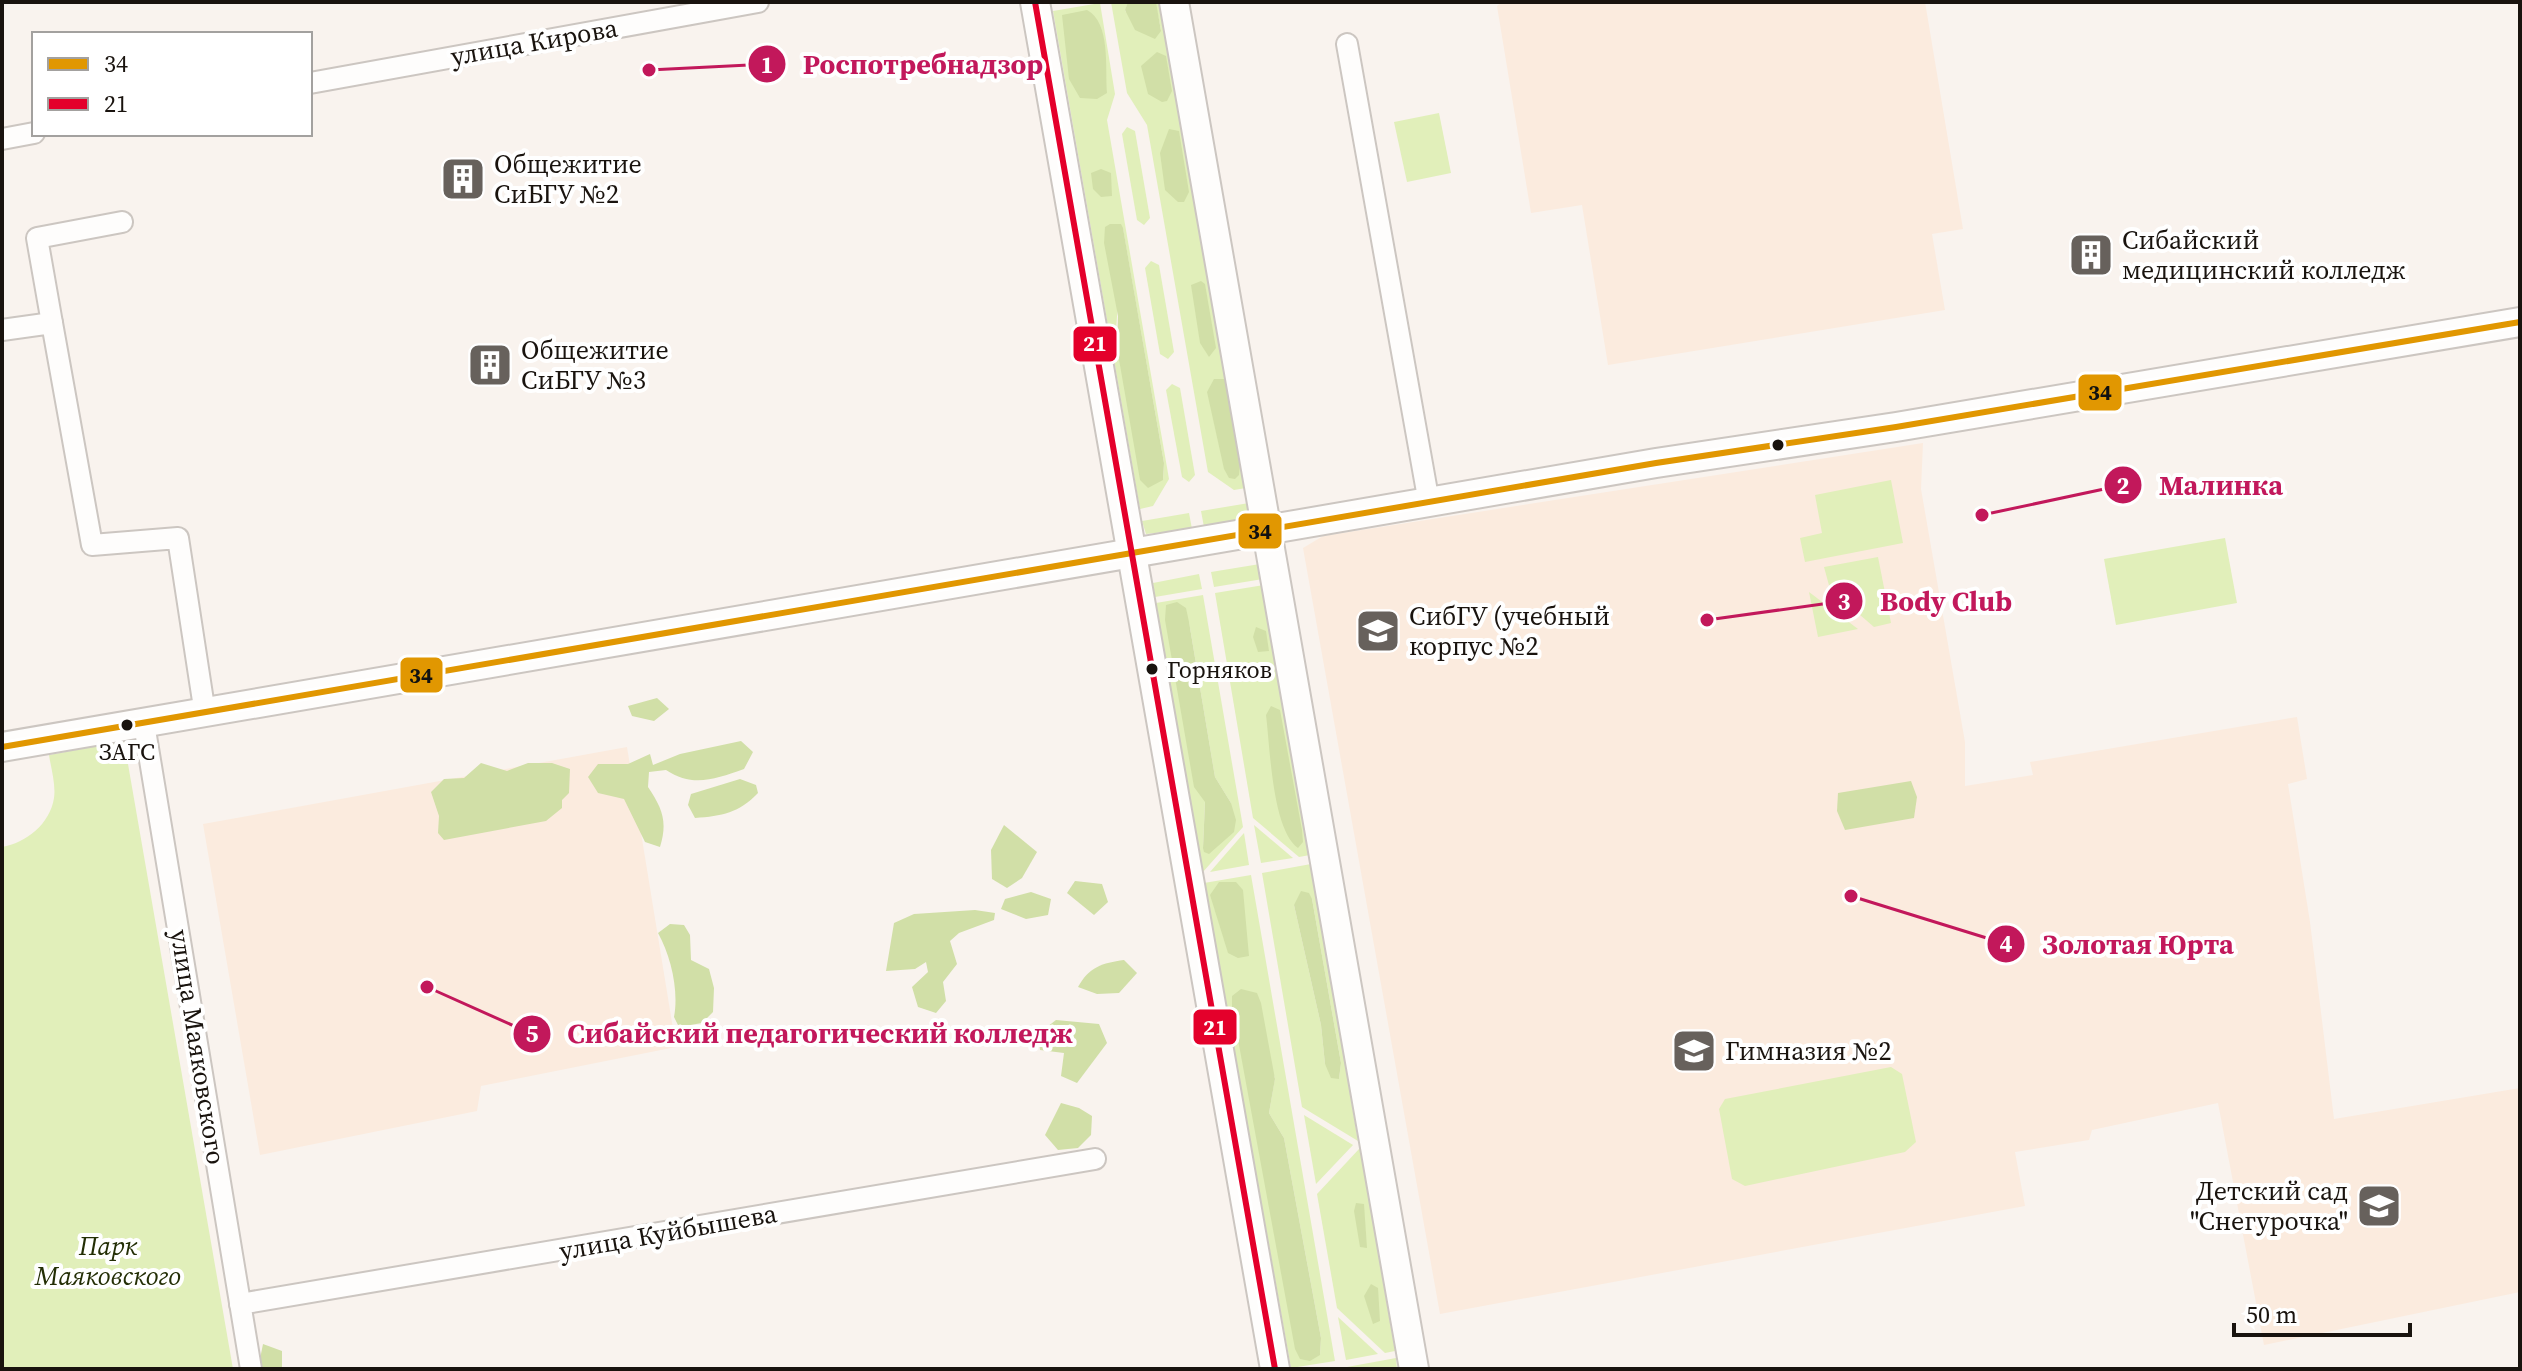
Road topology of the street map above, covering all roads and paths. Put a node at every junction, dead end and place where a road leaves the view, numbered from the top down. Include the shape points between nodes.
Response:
1 (758, 2) edge
2 (1035, 2) edge
3 (1174, 2) edge
4 (1347, 44) dead end
5 (312, 83) edge
6 (32, 133) edge
7 (2, 139) edge
8 (122, 222) dead end
9 (2520, 322) edge
10 (52, 323) junction
11 (2, 330) edge
12 (1429, 503) junction
13 (1267, 531) junction
14 (1132, 554) junction
15 (205, 714) junction
16 (144, 724) junction
17 (2, 747) edge
18 (1095, 1159) dead end
19 (240, 1304) junction
20 (251, 1369) edge
21 (1275, 1369) edge
22 (1414, 1369) edge

1 - 5 street, улица Кирова
2 - 14 main road
3 - 13 main road
4 - 12 street
6 - 7 street
8 - 10 street via 37,238
9 - 12 main road
10 - 11 street
10 - 15 street via 92,545 178,538
12 - 13 main road
13 - 14 main road
13 - 22 main road
14 - 15 main road
14 - 21 main road
15 - 16 main road
16 - 17 main road
16 - 19 street, улица Маяковского
18 - 19 street, улица Куйбышева
19 - 20 street, улица Маяковского

